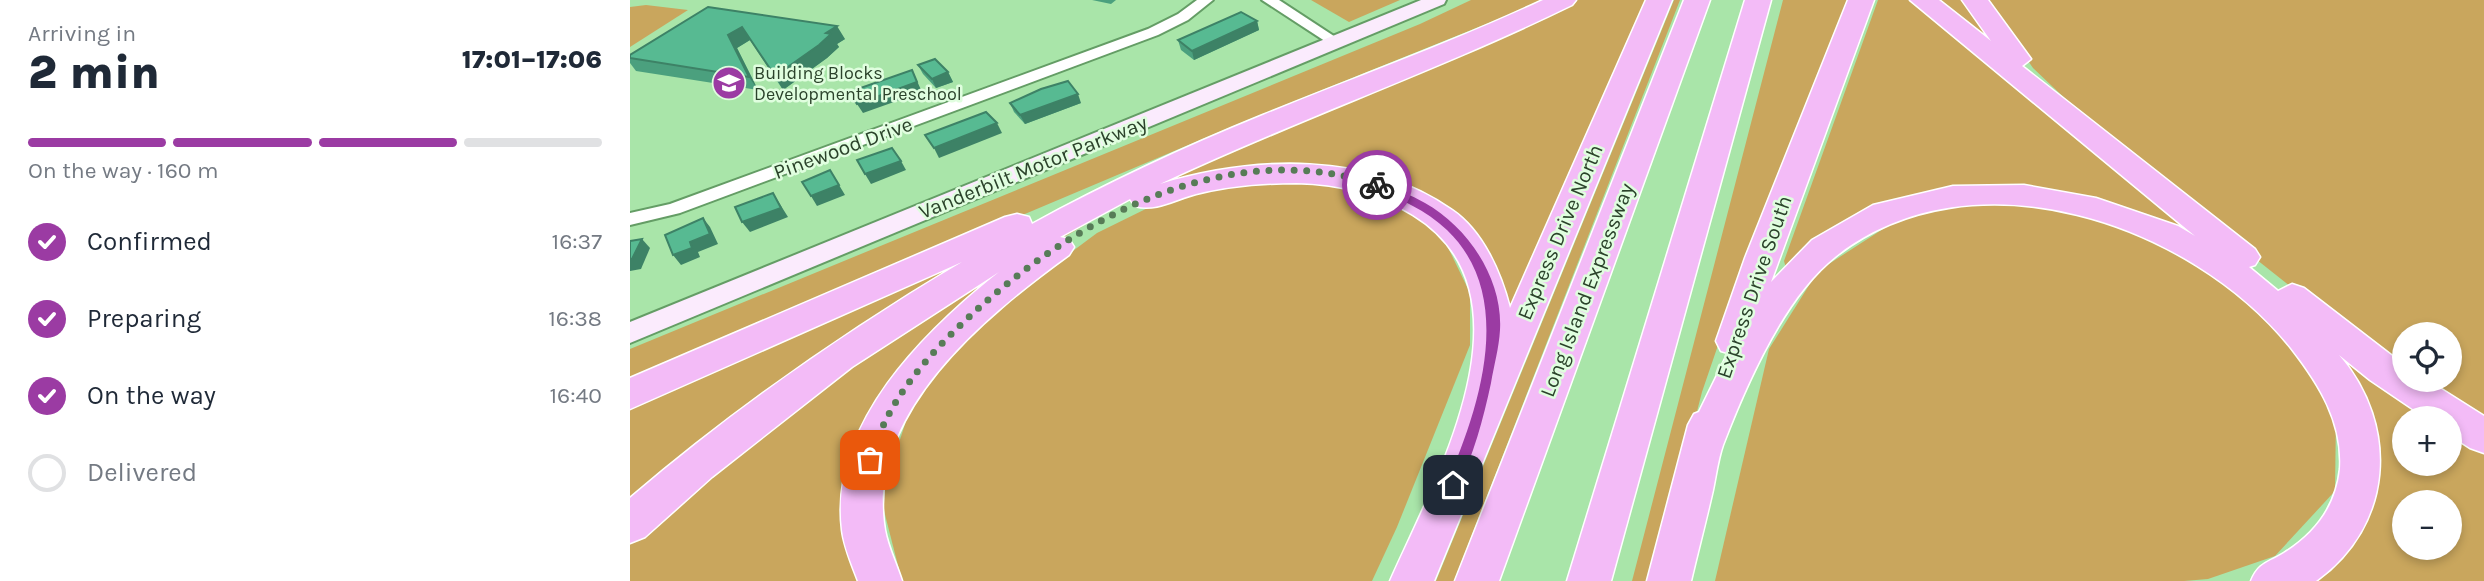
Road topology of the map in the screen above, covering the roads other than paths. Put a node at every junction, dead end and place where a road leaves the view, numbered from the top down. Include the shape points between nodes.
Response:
1 (1206, 0) edge
2 (1269, 0) edge
3 (1437, 0) edge
4 (1563, 0) edge
5 (1659, 0) edge
6 (1698, 0) edge
7 (1758, 0) edge
8 (1861, 0) edge
9 (1923, 0) edge
10 (1975, 0) edge
11 (1336, 42) junction
12 (1231, 139) junction
13 (2112, 152) junction
14 (630, 219) edge
15 (630, 333) edge
16 (630, 394) edge
17 (2484, 437) edge
18 (1473, 438) junction
19 (1702, 448) junction
20 (630, 524) edge
21 (880, 581) edge
22 (1412, 581) edge
23 (1477, 581) edge
24 (1590, 581) edge
25 (1669, 581) edge
26 (2273, 581) edge

1 - 14 street, Pinewood Drive via 1153,33 674,209
2 - 11 street
3 - 11 main road, Vanderbilt Motor Parkway
4 - 12 highway
5 - 18 highway, Express Drive North
6 - 23 highway, Long Island Expressway
7 - 24 highway
8 - 19 highway, Express Drive South via 1751,289
9 - 13 highway
10 - 13 highway via 2024,67
11 - 15 main road, Vanderbilt Motor Parkway
12 - 16 highway via 1017,225
12 - 20 highway via 1042,233 880,329 749,421
13 - 17 highway via 2351,345
18 - 21 highway via 1492,348 1493,316 1482,270 1451,228 1405,196 1343,177 1276,172 1192,184 1115,213 1043,256 977,309 920,366 882,423 865,481 863,529
18 - 22 highway, Express Drive North
19 - 25 highway, Express Drive South
19 - 26 highway via 1774,302 1805,265 1841,236 1884,212 1929,198 2028,195 2077,204 2156,230 2237,275 2303,333 2336,380 2356,425 2359,489 2340,530 2324,550

